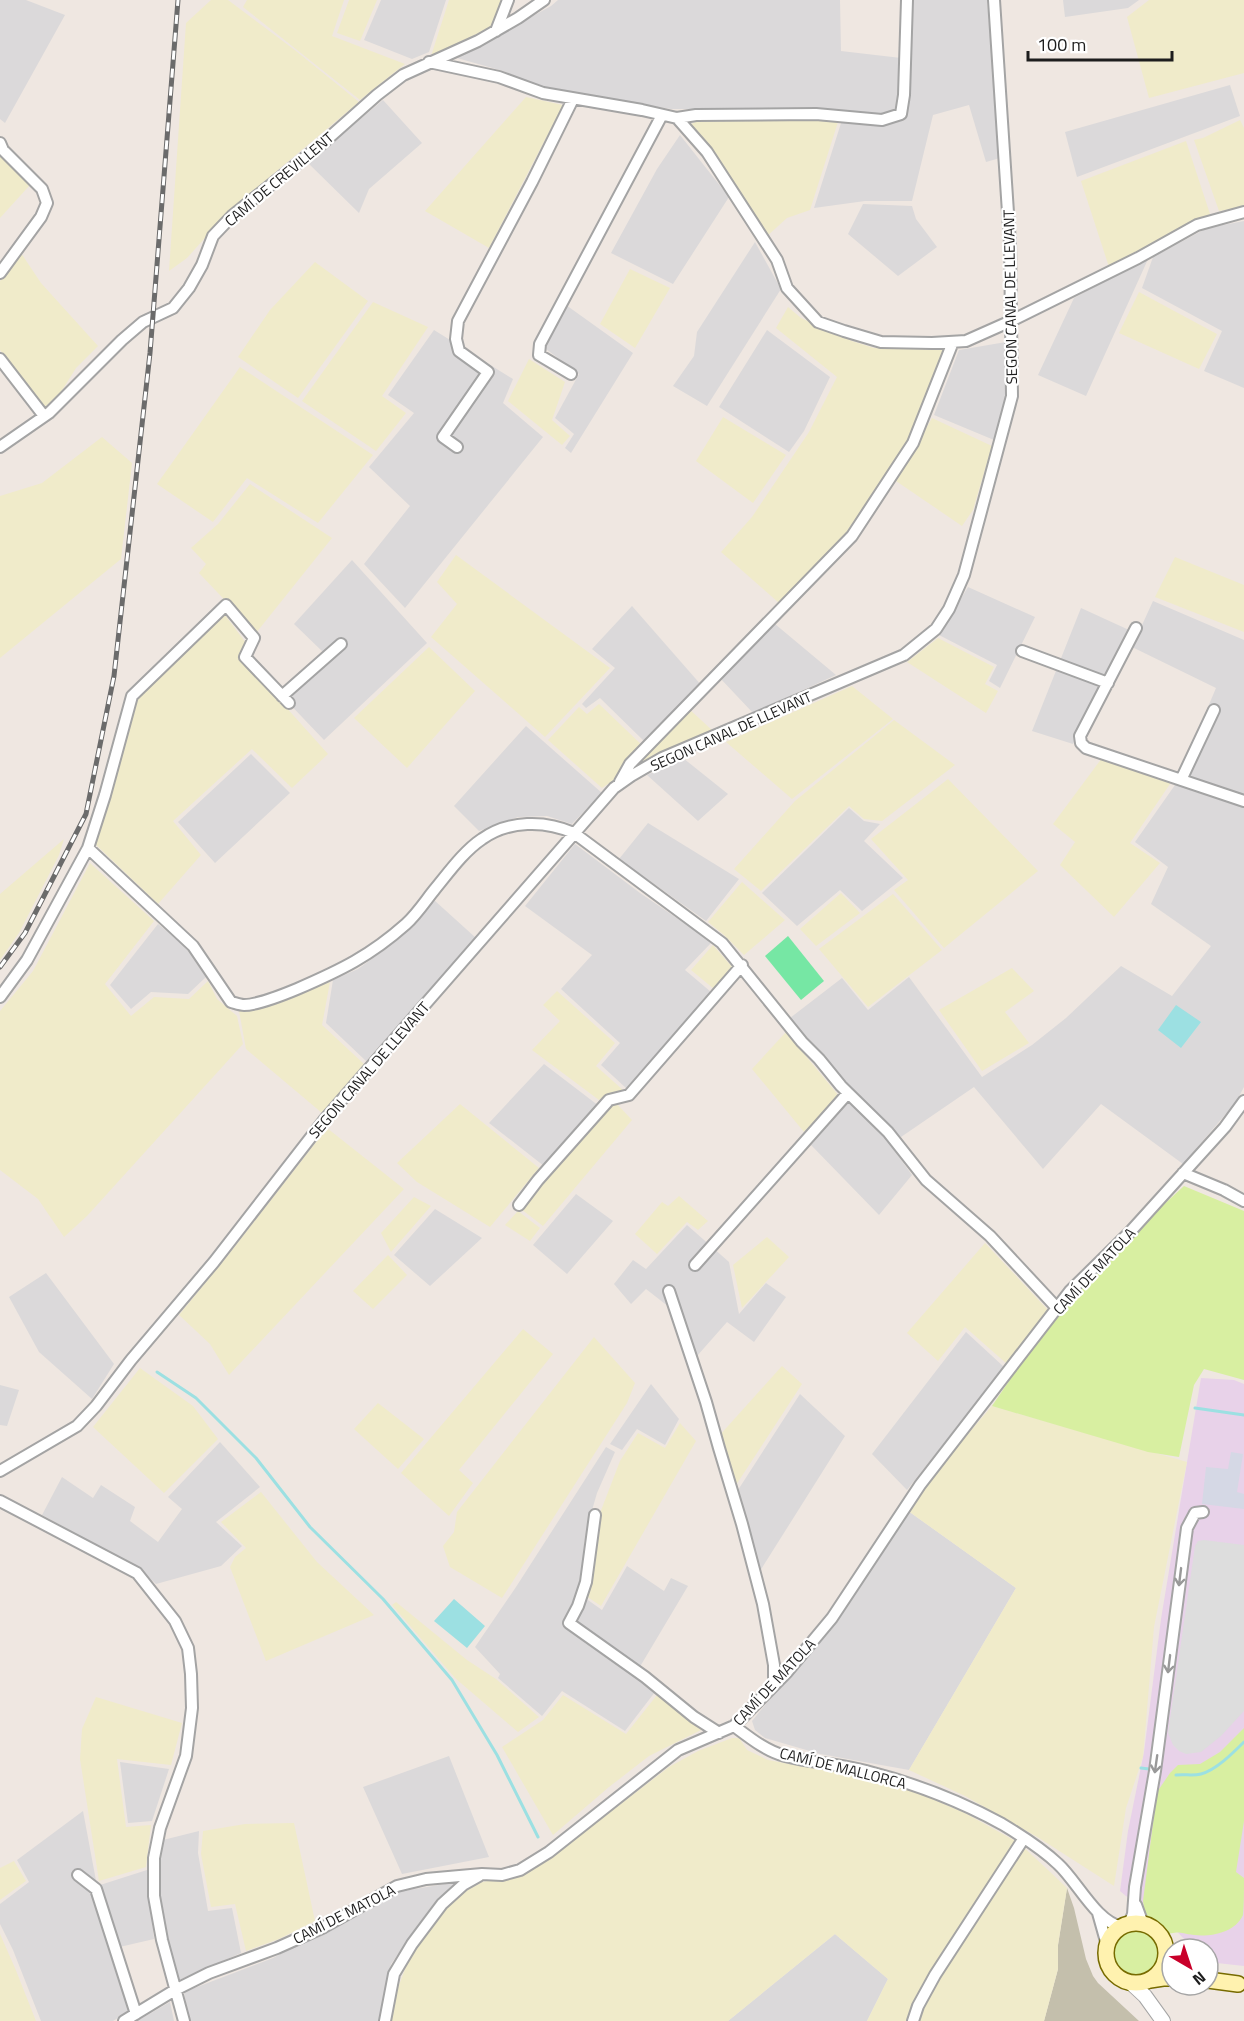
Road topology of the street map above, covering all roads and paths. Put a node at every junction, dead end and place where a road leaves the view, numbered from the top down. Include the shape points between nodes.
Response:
1 (508, 0) edge
2 (544, 0) edge
3 (907, 0) edge
4 (994, 0) edge
5 (496, 31) junction
6 (429, 62) junction
7 (573, 99) junction
8 (662, 115) junction
9 (677, 118) junction
10 (0, 143) edge
11 (1244, 212) edge
12 (0, 273) edge
13 (1011, 321) junction
14 (953, 342) junction
15 (0, 358) edge
16 (571, 374) dead end
17 (44, 416) junction
18 (0, 447) edge
19 (457, 447) dead end
20 (1136, 628) dead end
21 (341, 644) dead end
22 (1022, 651) dead end
23 (1107, 683) junction
24 (1214, 710) dead end
25 (1181, 780) junction
26 (618, 785) junction
27 (1244, 801) edge
28 (574, 833) junction
29 (88, 848) junction
30 (742, 965) junction
31 (0, 997) edge
32 (848, 1093) junction
33 (1244, 1101) edge
34 (1183, 1173) junction
35 (1244, 1201) edge
36 (519, 1205) dead end
37 (695, 1265) dead end
38 (669, 1291) dead end
39 (1057, 1308) junction
40 (0, 1471) edge
41 (0, 1501) edge
42 (1203, 1512) dead end
43 (595, 1515) dead end
44 (774, 1685) junction
45 (734, 1726) junction
46 (718, 1733) junction
47 (1024, 1838) junction
48 (482, 1874) junction
49 (78, 1875) dead end
50 (1097, 1910) junction
51 (1131, 1925) junction
52 (1161, 1937) edge
53 (1107, 1945) junction
54 (1160, 1972) edge
55 (1160, 1979) edge
56 (1150, 1980) junction
57 (1220, 1982) edge
58 (1131, 1983) junction
59 (1238, 1984) dead end
60 (175, 1990) junction
61 (136, 2014) junction
62 (124, 2021) edge
63 (184, 2021) edge
64 (385, 2021) edge
65 (913, 2021) edge
66 (1163, 2021) edge
67 (1170, 2021) edge

1 - 5 street
2 - 5 street, CAMÍ DE CREVILLENT
3 - 9 street via 901,114 882,120 816,114
4 - 13 street, SEGON CANAL DE LLEVANT via 1010,243
5 - 6 street, CAMÍ DE CREVILLENT
6 - 7 street
6 - 17 street, CAMÍ DE CREVILLENT via 377,95 232,216 213,236 202,266 173,308 143,322
7 - 8 street
7 - 19 street via 458,321 459,351 488,372 444,437
8 - 9 street
8 - 16 street via 540,344 539,355
9 - 14 street via 706,152 777,260 787,288 818,322 881,342
10 - 12 street via 42,189 47,203
11 - 13 street via 1197,225
13 - 14 street via 966,341
13 - 26 street, SEGON CANAL DE LLEVANT via 1012,396 964,575 950,609 936,629 904,656 663,758
14 - 26 street via 914,443 852,536 630,764
15 - 17 street
17 - 18 street, CAMÍ DE CREVILLENT
20 - 23 street
21 - 29 street via 285,700 245,657 254,638 226,605 132,696
22 - 23 street
23 - 25 street via 1080,736 1082,743 1086,748
24 - 25 street
25 - 27 street
26 - 28 street, SEGON CANAL DE LLEVANT
28 - 29 street via 544,824 501,829 482,839 409,922 377,949 340,971 244,1005 231,1002 193,946
28 - 30 street via 706,929
28 - 40 street, SEGON CANAL DE LLEVANT via 325,1119 96,1406 78,1426
29 - 31 street via 27,960
30 - 32 street
30 - 36 street via 629,1095 609,1100
32 - 37 street
32 - 39 street via 888,1132 926,1180 990,1236
33 - 34 street, CAMÍ DE MATOLA
34 - 35 street
34 - 39 street, CAMÍ DE MATOLA
38 - 44 street via 742,1524 763,1604
39 - 44 street, CAMÍ DE MATOLA via 920,1485 832,1618
41 - 60 street via 137,1573 175,1621 188,1648 192,1708 186,1756 160,1828 154,1858 154,1896
42 -> 51 street via 1195,1513 1186,1528
43 - 46 street via 586,1582 569,1623
44 - 45 street, CAMÍ DE MATOLA
45 - 46 street, CAMÍ DE MATOLA
45 - 47 street, CAMÍ DE MALLORCA via 758,1744 784,1756 864,1770 905,1782 995,1821
46 - 48 street, CAMÍ DE MATOLA via 678,1750 549,1852 520,1870 502,1875
47 - 50 street, CAMÍ DE MALLORCA via 1060,1865
47 - 65 street via 935,1976
48 - 60 street, CAMÍ DE MATOLA via 397,1886 324,1927
48 - 64 street via 442,1904 412,1944 394,1974
49 - 61 street via 96,1889
50 - 51 street, CAMÍ DE MALLORCA via 1109,1923
50 - 53 street, CAMÍ DE MALLORCA
51 - 52 main road via 1151,1927
51 - 53 main road via 1115,1931
53 - 58 main road via 1109,1968
54 - 56 main road
55 - 56 main road
56 - 58 main road
56 - 67 street
57 - 59 main road
58 - 66 street
60 - 61 street, CAMÍ DE MATOLA
60 - 63 street
61 - 62 street, CAMÍ DE MATOLA

